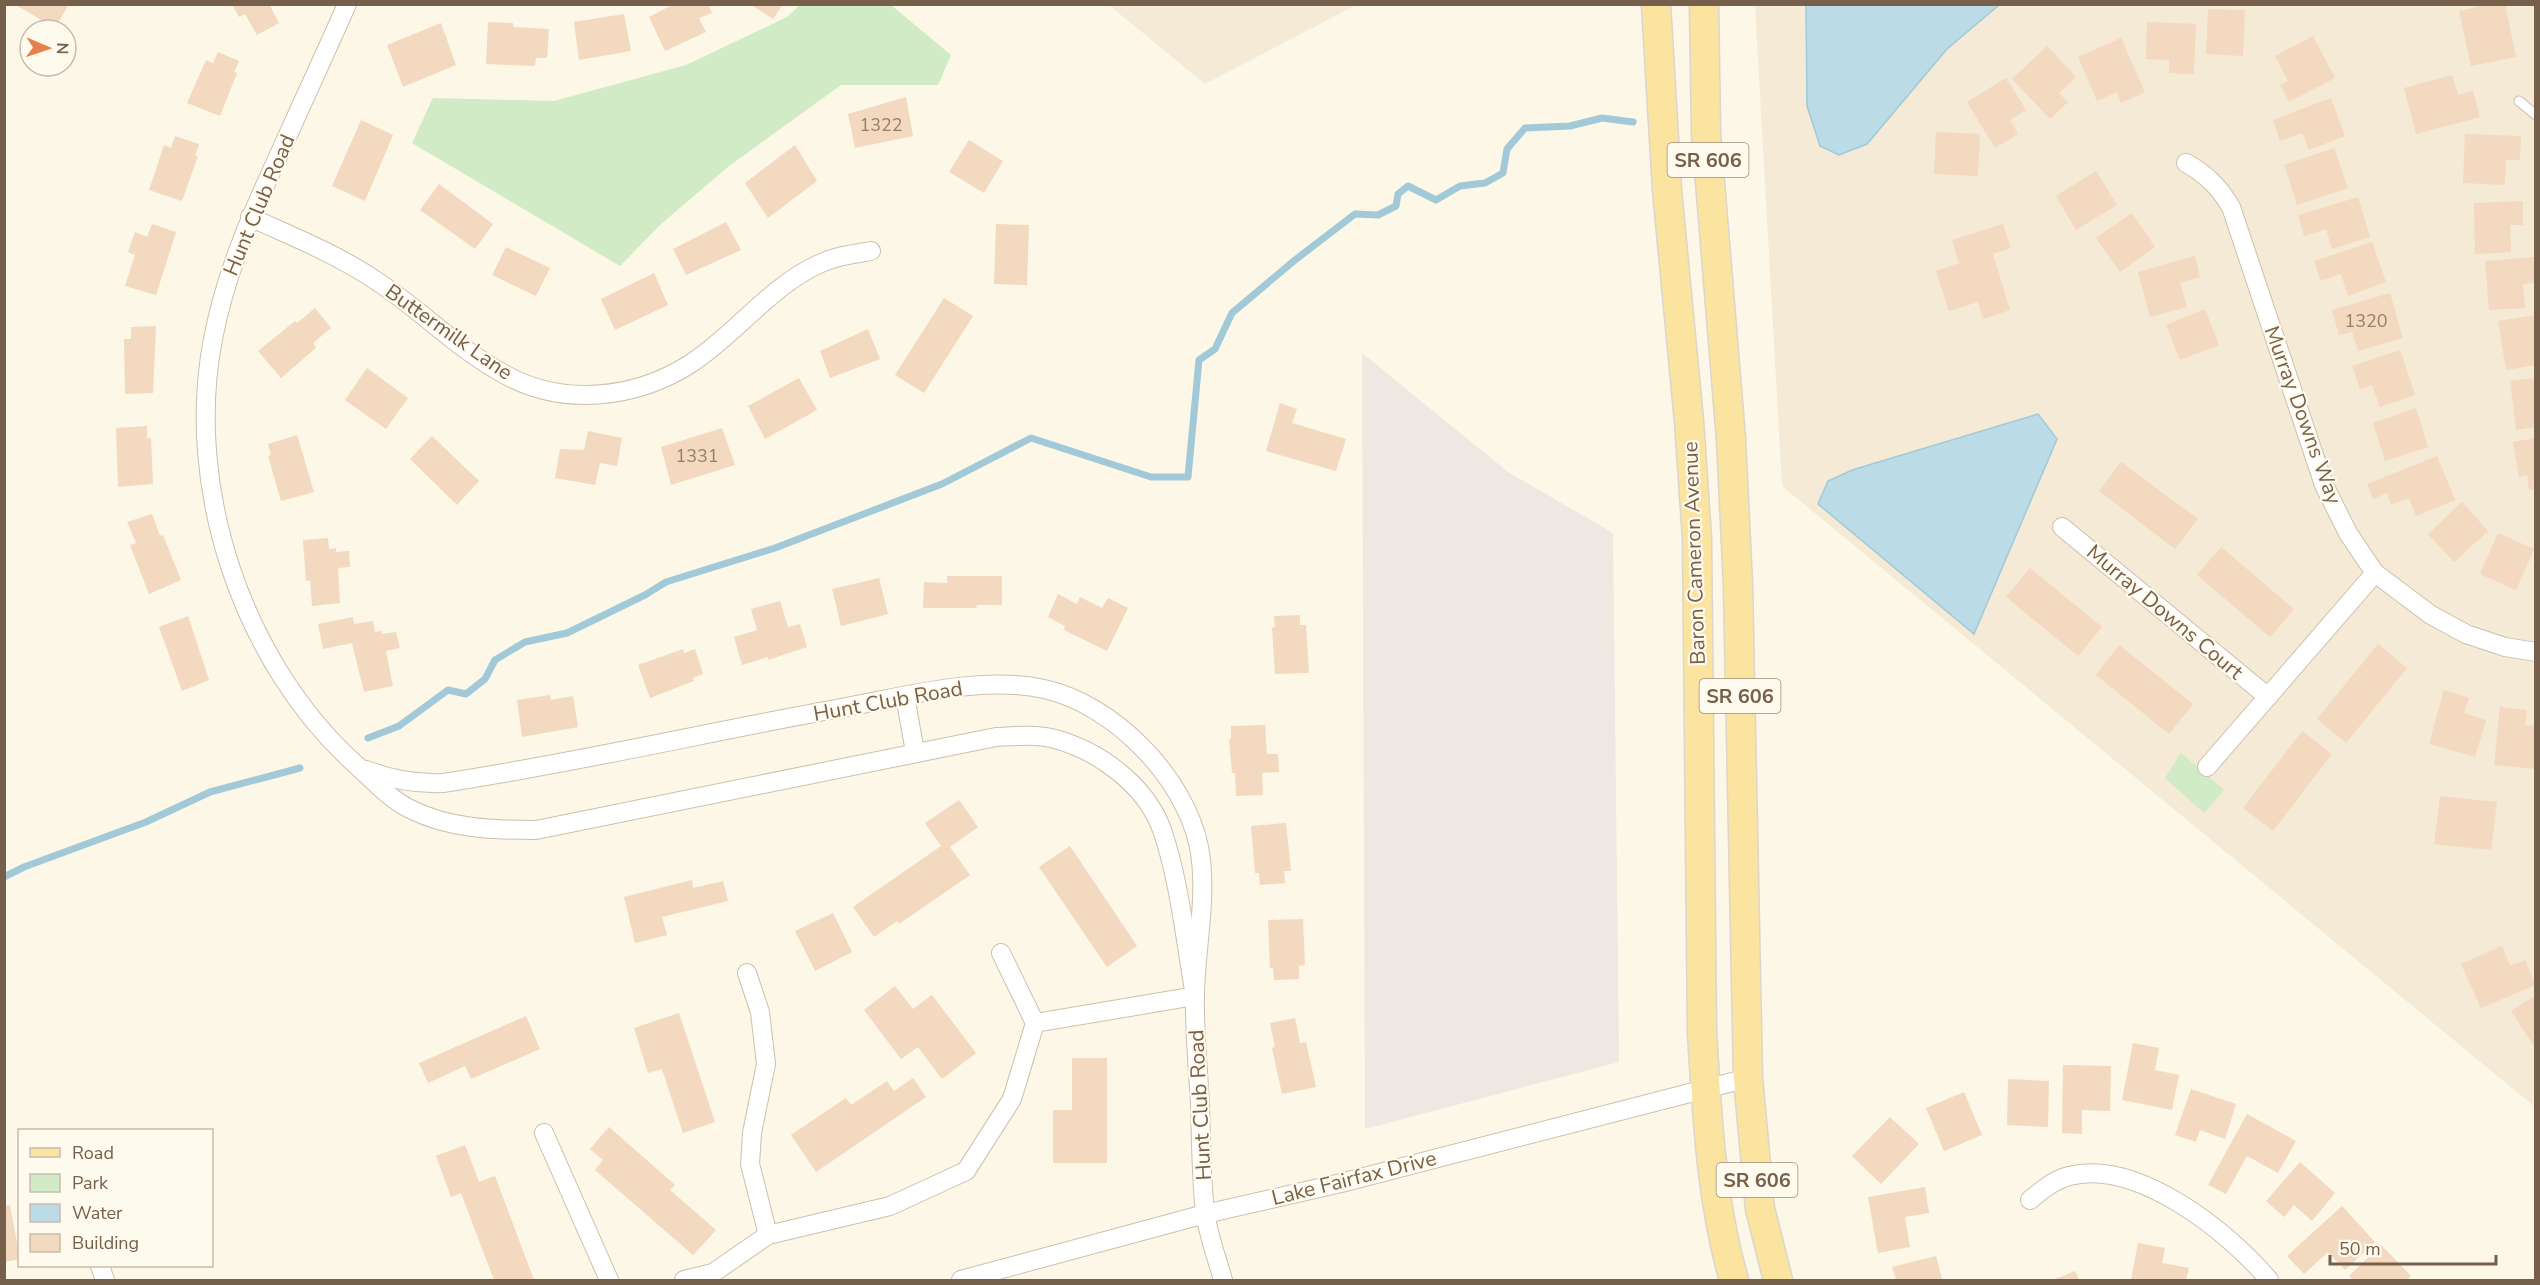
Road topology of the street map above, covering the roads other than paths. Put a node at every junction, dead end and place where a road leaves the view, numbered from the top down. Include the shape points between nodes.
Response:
1 (347, 4) edge
2 (1656, 4) edge
3 (1704, 4) edge
4 (2519, 101) dead end
5 (2535, 115) edge
6 (2186, 163) dead end
7 (250, 218) junction
8 (871, 251) dead end
9 (2062, 527) dead end
10 (2375, 573) junction
11 (2535, 652) edge
12 (905, 696) junction
13 (2268, 697) junction
14 (915, 752) junction
15 (2207, 767) dead end
16 (360, 768) junction
17 (1001, 953) dead end
18 (747, 973) dead end
19 (1195, 996) junction
20 (1035, 1023) junction
21 (1748, 1078) junction
22 (1706, 1087) junction
23 (544, 1133) dead end
24 (2030, 1200) dead end
25 (1205, 1214) junction
26 (768, 1235) junction
27 (609, 1281) edge
28 (684, 1281) edge
29 (961, 1281) edge
30 (1223, 1281) edge
31 (1734, 1281) edge
32 (1778, 1281) edge
33 (2269, 1281) edge

1 - 7 street, Hunt Club Road
2 - 22 main road, Baron Cameron Avenue / SR 606 via 1667,190 1697,538 1702,1032
3 - 21 main road, Baron Cameron Avenue / SR 606 via 1706,133 1731,439 1738,585
4 - 5 lane
6 - 10 street, Murray Downs Way via 2220,189 2231,207 2324,485 2348,533
7 - 8 street, Buttermilk Lane via 374,278 505,375 567,394 599,395 663,380 692,363 802,274 841,256
7 - 16 street, Hunt Club Road via 225,287 212,342 207,441 212,493 237,588 263,644 314,722
9 - 13 street, Murray Downs Court
10 - 11 street, Murray Downs Way via 2431,615 2466,634
10 - 13 street
12 - 14 street
12 - 16 street, Hunt Club Road via 443,783 399,781
12 - 19 street, Hunt Club Road via 1008,684 1044,689 1092,708 1148,753 1173,786 1199,846 1202,883
13 - 15 street
14 - 16 street, Hunt Club Road via 536,830 484,830 448,823 383,792
14 - 19 street, Hunt Club Road via 996,737 1029,736 1075,747 1118,770 1142,796 1162,828
17 - 20 street
18 - 26 street via 759,1012 766,1064 750,1164
19 - 20 street
19 - 25 street, Hunt Club Road
20 - 26 street via 1012,1099 966,1171 890,1206
21 - 22 street, Lake Fairfax Drive
21 - 32 main road, Baron Cameron Avenue / SR 606 via 1760,1209
22 - 25 street, Lake Fairfax Drive via 1341,1183
22 - 31 main road, Baron Cameron Avenue / SR 606 via 1717,1194
23 - 27 street
24 - 33 street via 2068,1176 2091,1173 2152,1189 2221,1231
25 - 29 street, Lake Fairfax Drive
25 - 30 street, Hunt Club Road
26 - 28 street via 713,1273

